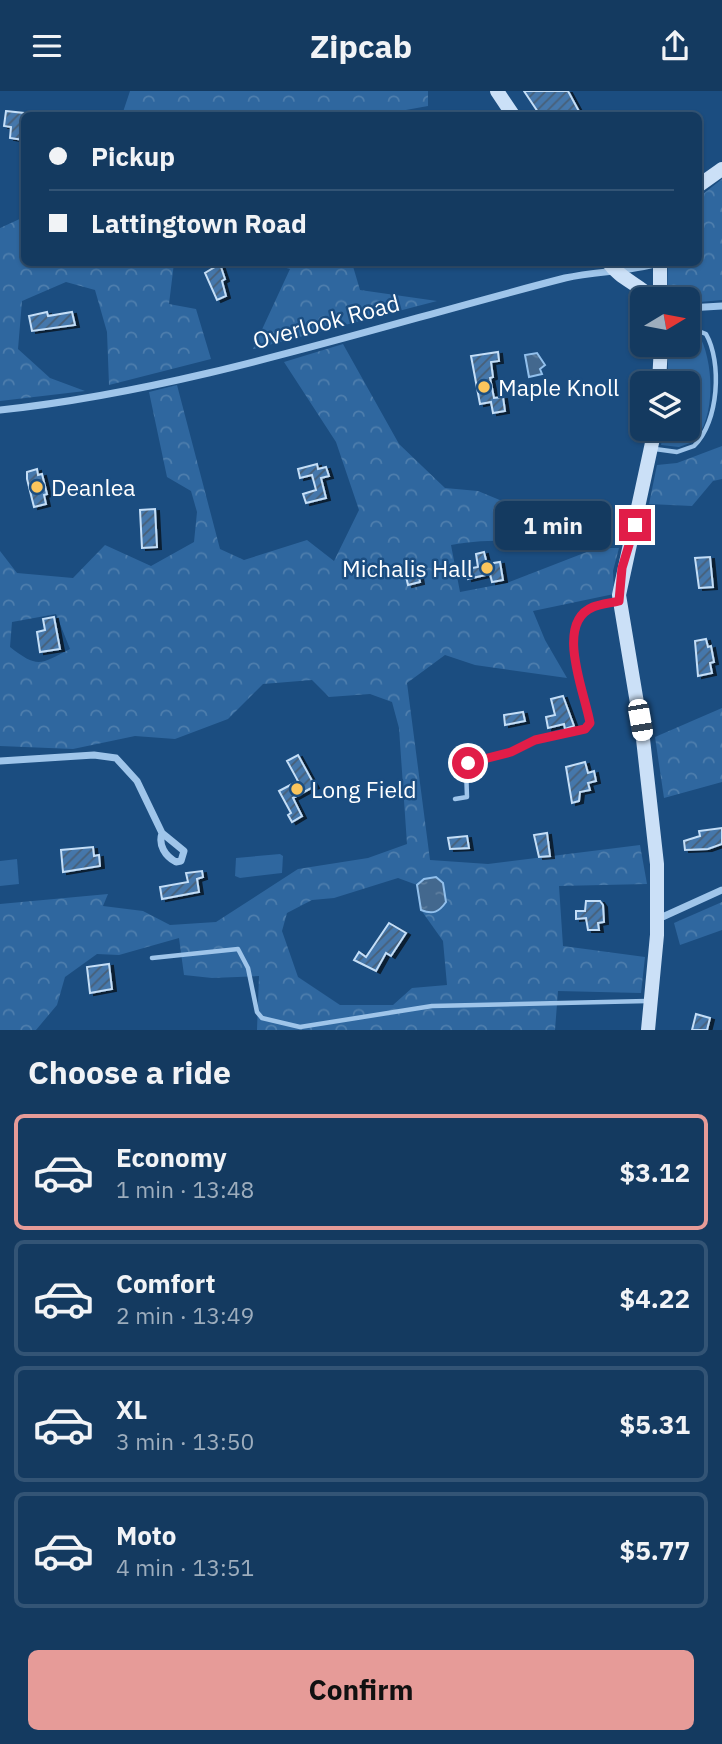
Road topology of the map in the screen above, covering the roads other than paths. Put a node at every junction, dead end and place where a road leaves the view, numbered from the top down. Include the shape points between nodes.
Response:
1 (497, 91) edge
2 (511, 112) edge
3 (722, 169) edge
4 (702, 183) edge
5 (659, 266) edge
6 (612, 267) edge
7 (641, 287) edge
8 (660, 287) edge
9 (722, 306) edge
10 (700, 307) edge
11 (700, 332) edge
12 (0, 410) edge
13 (654, 441) edge
14 (653, 448) junction
15 (619, 601) junction
16 (0, 761) edge
17 (455, 799) dead end
18 (162, 833) dead end
19 (722, 890) edge
20 (657, 919) junction
21 (152, 958) dead end
22 (652, 1001) junction
23 (648, 1030) edge

1 - 2 street
3 - 4 street
5 - 8 street
6 - 7 street
6 - 12 street, Overlook Road via 220,368 74,400
9 - 10 street
11 - 14 lane via 706,334 717,360 711,418 694,446 677,452
13 - 14 street
14 - 15 street via 622,568
15 - 17 lane via 592,607 581,615 575,628 573,645 590,723 585,729 471,761 466,768 467,797
15 - 20 street via 650,794
16 - 18 street via 94,755 116,758 137,781
19 - 20 street
20 - 22 street
21 - 22 lane via 238,949 248,968 257,1012 262,1018 300,1027 432,1006
22 - 23 street

